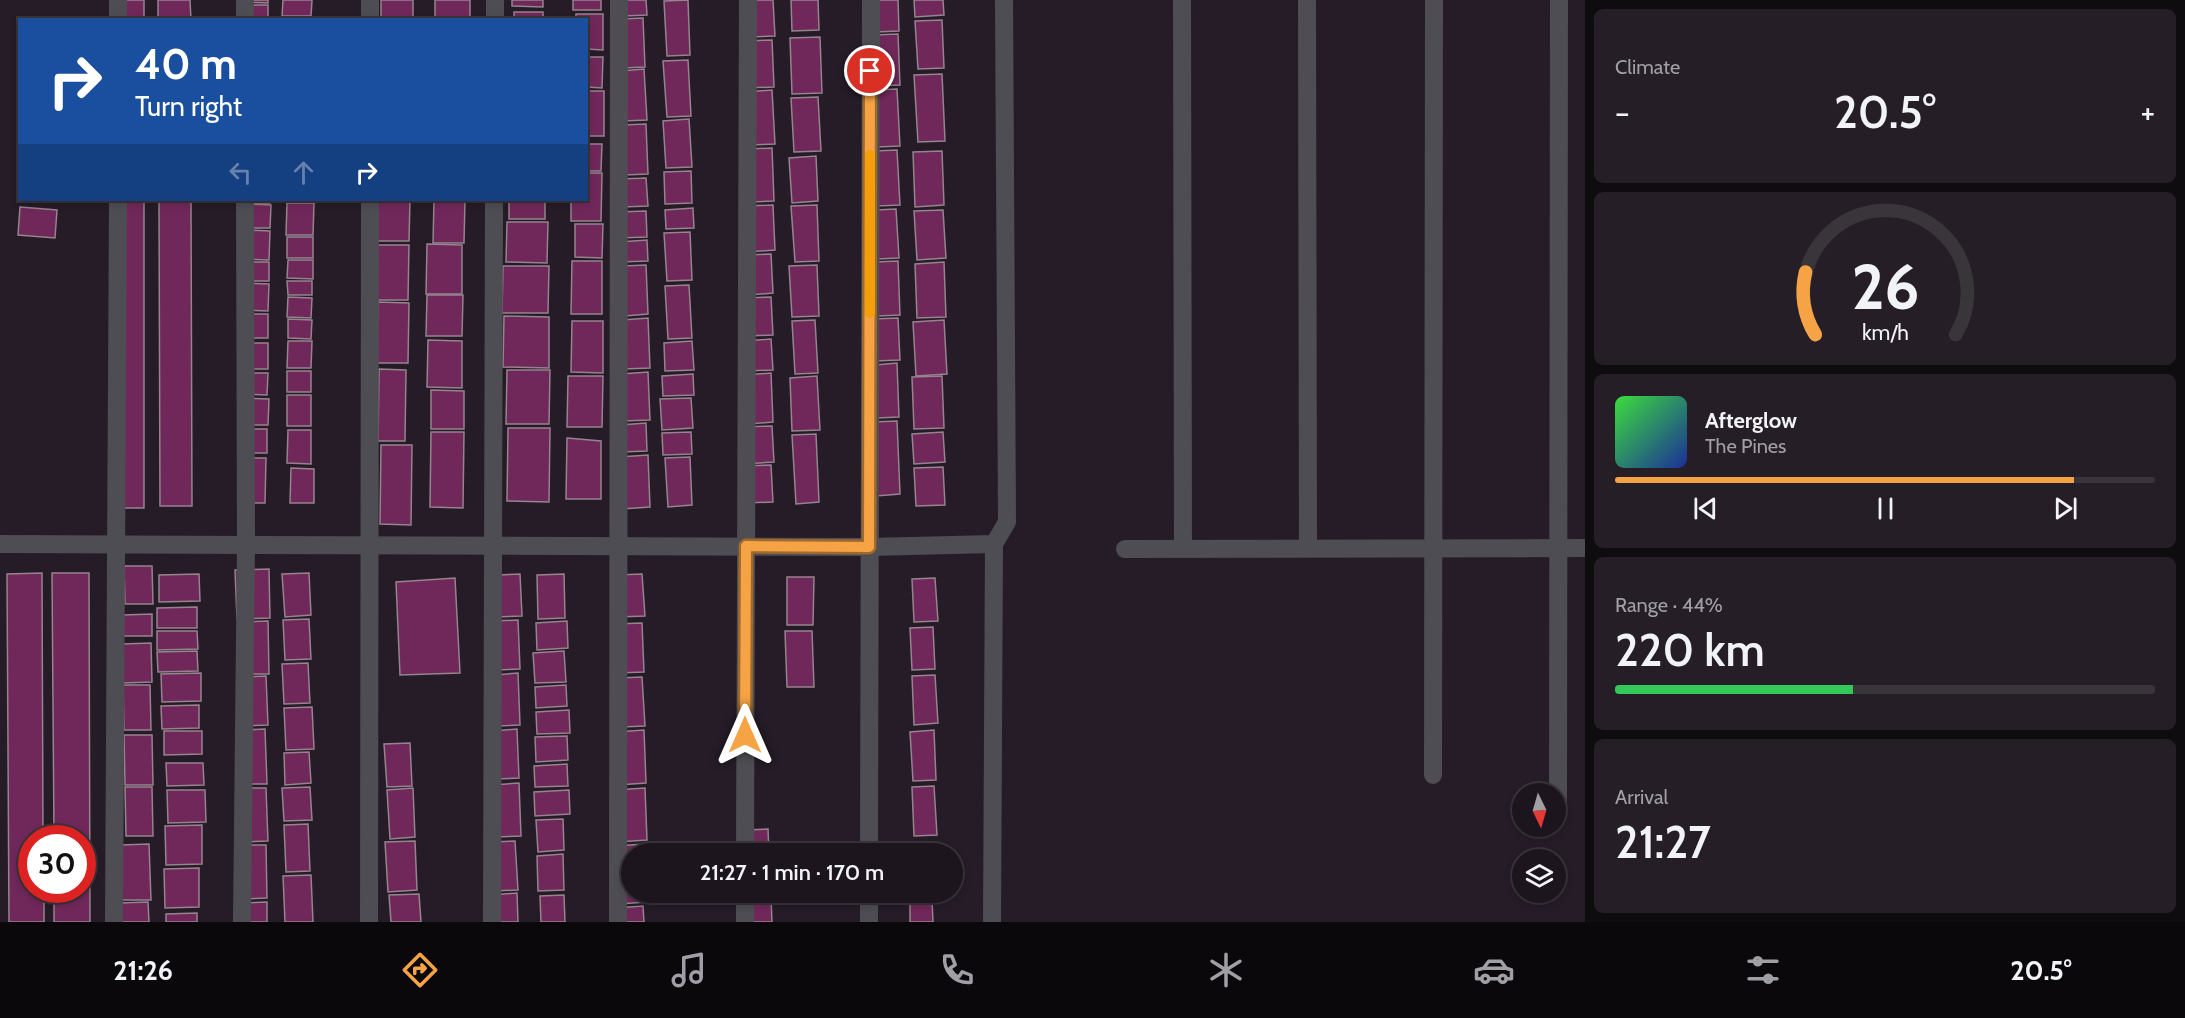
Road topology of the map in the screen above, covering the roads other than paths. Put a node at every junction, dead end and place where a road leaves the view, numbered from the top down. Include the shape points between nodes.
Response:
1 (118, 0) edge
2 (245, 0) edge
3 (370, 0) edge
4 (495, 0) edge
5 (619, 0) edge
6 (747, 0) edge
7 (870, 0) edge
8 (1004, 0) edge
9 (1182, 0) edge
10 (1306, 0) edge
11 (1434, 0) edge
12 (1560, 0) edge
13 (118, 18) edge
14 (245, 18) edge
15 (370, 18) edge
16 (495, 18) edge
17 (118, 201) edge
18 (245, 201) edge
19 (370, 201) edge
20 (494, 201) edge
21 (0, 544) edge
22 (117, 544) junction
23 (246, 544) junction
24 (994, 544) junction
25 (370, 545) junction
26 (493, 545) junction
27 (619, 545) junction
28 (746, 546) junction
29 (869, 547) junction
30 (1183, 548) junction
31 (1308, 548) junction
32 (1434, 548) junction
33 (1558, 548) junction
34 (1585, 548) edge
35 (1125, 549) dead end
36 (1432, 776) dead end
37 (1558, 783) edge
38 (745, 843) edge
39 (869, 843) edge
40 (745, 903) edge
41 (869, 903) edge
42 (114, 922) edge
43 (242, 922) edge
44 (369, 922) edge
45 (492, 922) edge
46 (618, 922) edge
47 (745, 922) edge
48 (869, 922) edge
49 (992, 922) edge

1 - 13 street
2 - 14 street
3 - 15 street
4 - 16 street
5 - 27 street
6 - 28 street
7 - 29 street
8 - 24 street via 1007,522
9 - 30 street
10 - 31 street
11 - 32 street
12 - 33 street
17 - 22 street
18 - 23 street
19 - 25 street
20 - 26 street
21 - 22 street
22 - 23 street
22 - 42 street
23 - 25 street
23 - 43 street
24 - 29 street
24 - 49 street
25 - 26 street
25 - 44 street
26 - 27 street
26 - 45 street
27 - 28 street
27 - 46 street
28 - 29 street
28 - 38 street
29 - 39 street
30 - 31 street
30 - 35 street
31 - 32 street
32 - 33 street
32 - 36 street
33 - 34 street
33 - 37 street
40 - 47 street
41 - 48 street

